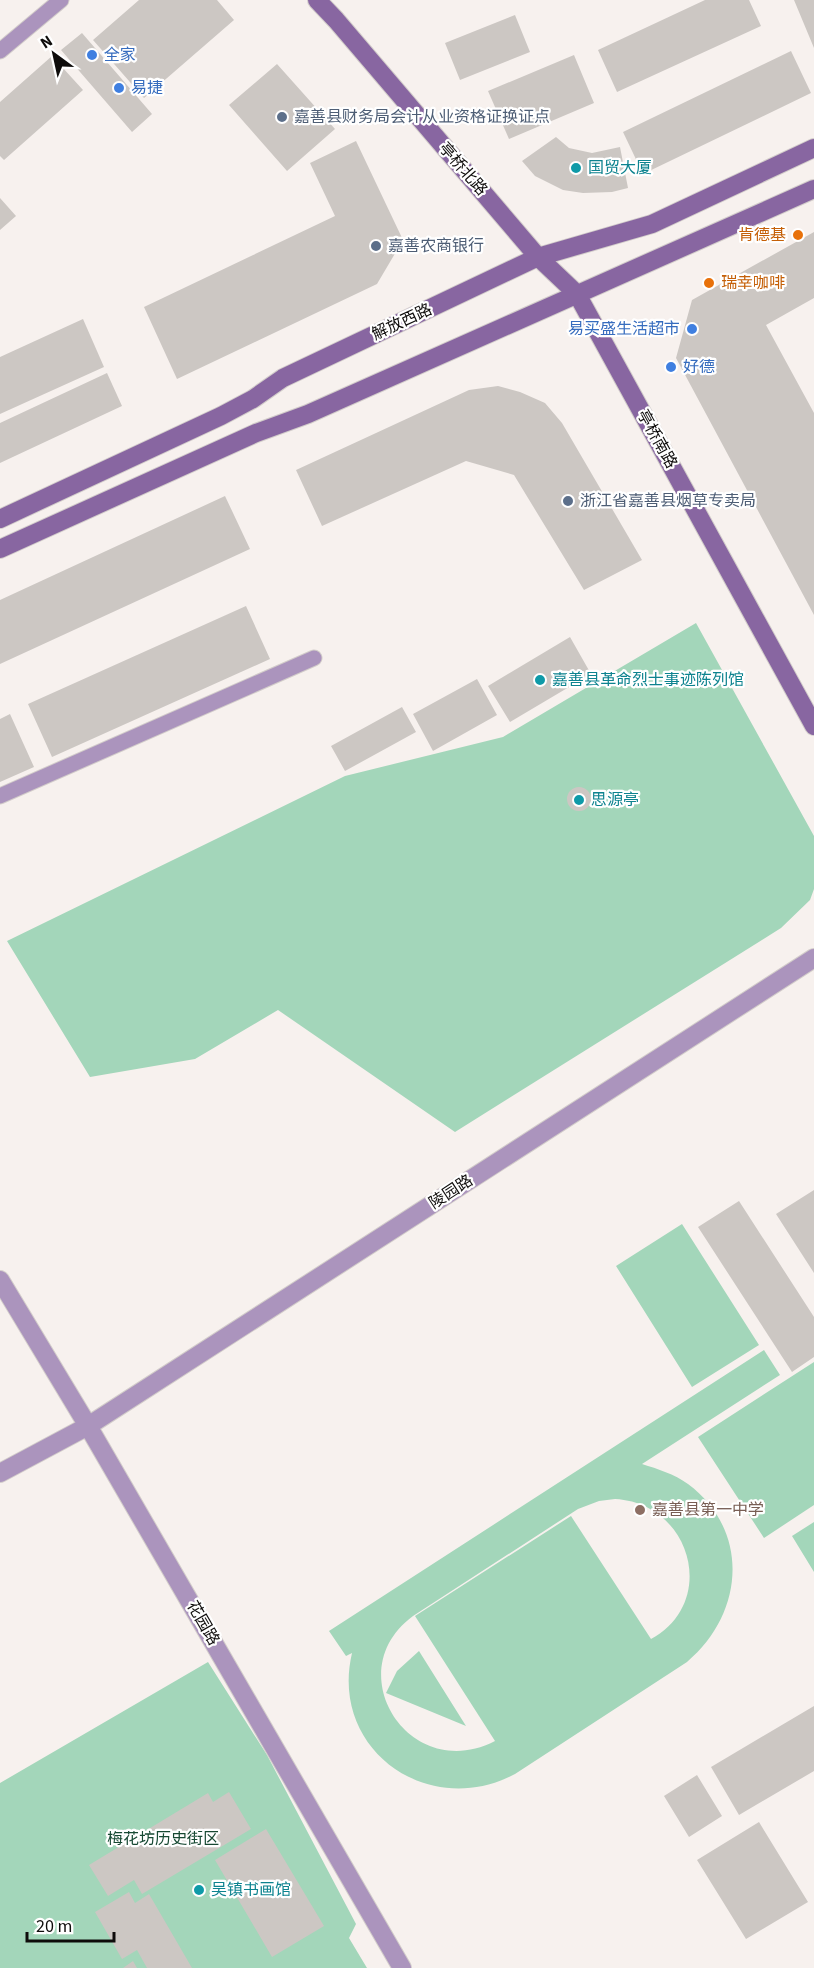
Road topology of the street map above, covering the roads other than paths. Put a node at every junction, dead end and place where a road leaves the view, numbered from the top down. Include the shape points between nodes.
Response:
1 (61, 0) edge
2 (317, 0) edge
3 (0, 51) edge
4 (814, 148) edge
5 (814, 189) edge
6 (538, 257) junction
7 (577, 294) junction
8 (0, 519) edge
9 (0, 549) edge
10 (314, 658) dead end
11 (814, 726) edge
12 (0, 796) edge
13 (814, 958) edge
14 (0, 1280) edge
15 (88, 1426) junction
16 (0, 1473) edge
17 (402, 1968) edge

1 - 3 lane
2 - 6 main road, 亭桥北路
4 - 6 main road, 解放西路 via 652,224
5 - 7 main road
6 - 7 main road, 亭桥南路
6 - 8 main road, 解放西路 via 284,378 253,399 190,431
7 - 9 main road via 308,414 245,437
7 - 11 main road, 亭桥南路
10 - 12 lane
13 - 15 street, 陵园路
14 - 15 street, 花园路
15 - 16 street, 陵园路
15 - 17 street, 花园路

